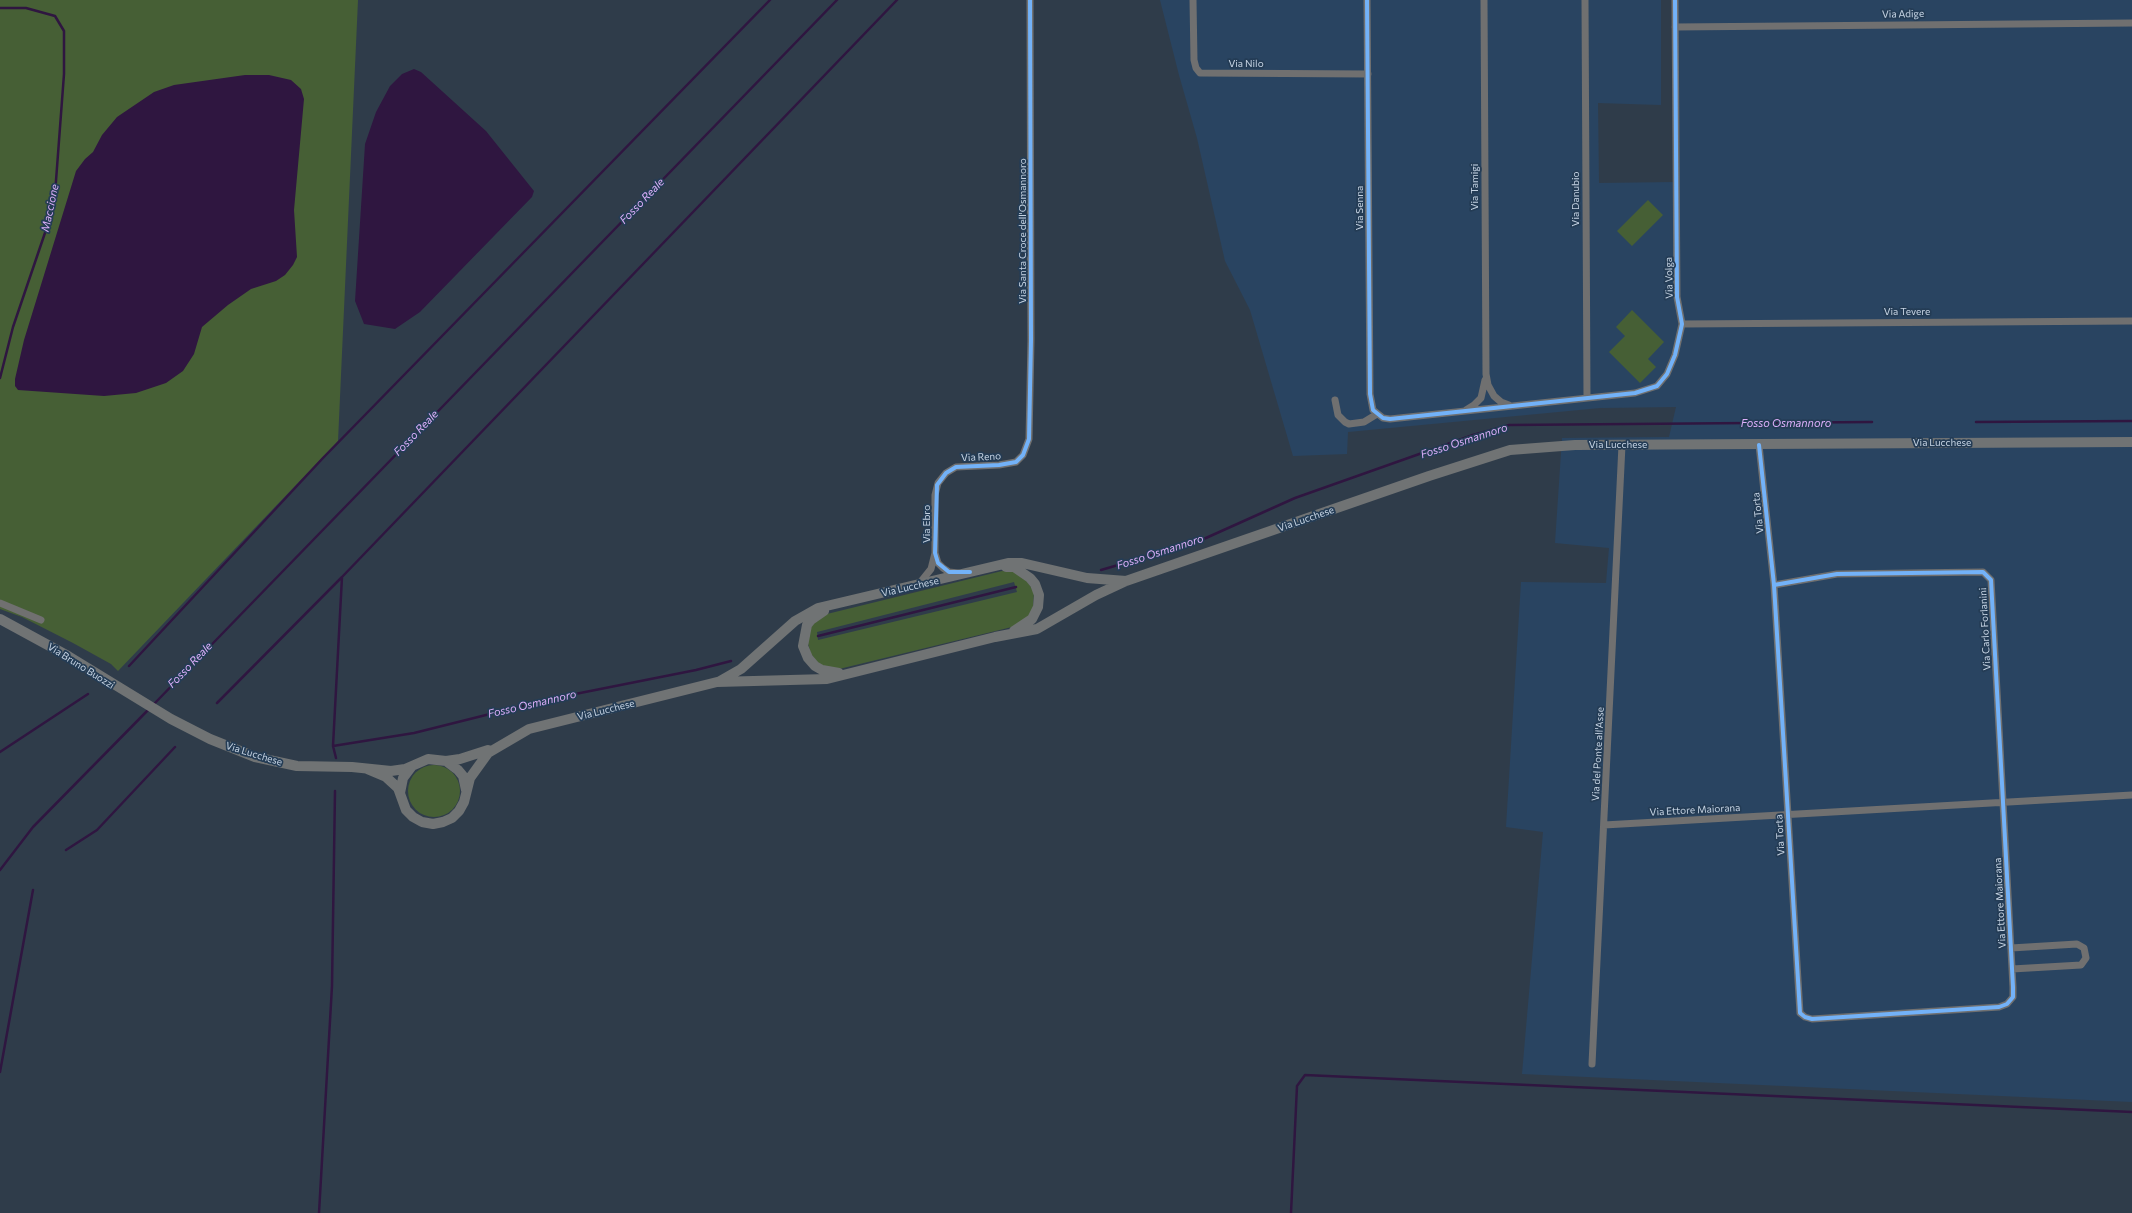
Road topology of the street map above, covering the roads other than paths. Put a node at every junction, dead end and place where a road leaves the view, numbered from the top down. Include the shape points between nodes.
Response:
1 (1030, 0) edge
2 (1193, 0) edge
3 (1367, 0) edge
4 (1484, 0) edge
5 (1585, 0) edge
6 (1675, 0) edge
7 (2132, 23) edge
8 (1675, 27) junction
9 (1368, 74) junction
10 (2132, 321) edge
11 (1682, 324) junction
12 (1486, 374) junction
13 (1587, 398) junction
14 (1335, 400) dead end
15 (1513, 406) junction
16 (1463, 411) junction
17 (1377, 414) junction
18 (2132, 442) edge
19 (1622, 445) junction
20 (1759, 445) junction
21 (1020, 459) joint
22 (944, 475) joint
23 (935, 553) junction
24 (994, 566) junction
25 (970, 572) junction
26 (1126, 581) junction
27 (918, 585) junction
28 (1774, 585) junction
29 (0, 603) edge
30 (841, 604) junction
31 (0, 620) edge
32 (41, 620) dead end
33 (995, 637) junction
34 (852, 672) junction
35 (717, 682) junction
36 (150, 707) joint
37 (497, 746) junction
38 (446, 761) junction
39 (412, 766) junction
40 (367, 770) junction
41 (466, 792) junction
42 (400, 793) junction
43 (2132, 795) edge
44 (2002, 802) junction
45 (1786, 815) junction
46 (1604, 824) junction
47 (2011, 948) junction
48 (2012, 969) junction
49 (2010, 1002) joint
50 (1592, 1064) dead end

1 - 21 street, Via Santa Croce dell'Osmannoro via 1030,427 1026,450
2 - 9 street, Via Nilo via 1194,64 1200,73
3 - 9 street, Via Senna
4 - 12 street, Via Tamigi
5 - 13 street, Via Danubio
6 - 8 street, Via Volga
7 - 8 street, Via Adige
8 - 11 street, Via Volga via 1676,297
9 - 17 street, Via Senna via 1370,394 1371,404
10 - 11 street, Via Tevere
11 - 13 street, Via Volga via 1675,355 1667,374 1657,386 1635,393
12 - 15 street, Via Tamigi via 1494,396
12 - 16 street, Via Tamigi via 1481,398 1472,407
13 - 15 street, Via Volga
14 - 17 street via 1338,415 1349,424 1364,422
15 - 16 street, Via Volga
16 - 17 street, Via Volga via 1390,419
18 - 20 main road, Via Lucchese
19 - 20 main road, Via Lucchese
19 - 26 main road, Via Lucchese via 1517,448 1495,454
19 - 46 street, Via del Ponte all'Asse
20 - 28 street, Via Torta
21 - 22 street, Via Reno via 999,465 954,467
22 - 23 street, Via Ebro via 937,485 935,495
23 - 25 street, Via Ebro via 938,563 949,572
23 - 27 street, Via Ebro via 931,569
24 - 25 main road, Via Lucchese
24 - 26 main road, Via Lucchese via 1015,562 1087,578
24 - 33 main road via 1014,567 1023,573 1035,584 1039,600 1035,614 1027,624
25 - 27 main road, Via Lucchese
26 - 33 main road, Via Lucchese via 1037,629
27 - 30 main road, Via Lucchese
28 - 44 street, Via Carlo Forlanini via 1837,574 1983,572 1988,575 1991,580
28 - 45 street, Via Torta
29 - 32 street
30 - 34 main road via 817,614 811,620 805,631 803,646 808,658 822,670 830,673
30 - 35 main road, Via Lucchese via 818,608 795,621 741,669
31 - 36 main road, Via Bruno Buozzi via 68,656
33 - 34 main road, Via Lucchese
34 - 35 main road, Via Lucchese via 827,679
35 - 37 main road, Via Lucchese via 538,726
36 - 40 main road, Via Lucchese via 231,748 270,760 297,766 352,767
37 - 38 main road, Via Lucchese via 473,756
37 - 41 main road, Via Lucchese via 481,760 470,778
38 - 39 main road, Via Lucchese via 428,758
38 - 41 main road via 458,770
39 - 40 main road, Via Lucchese via 391,771
39 - 42 main road via 403,778
40 - 42 main road, Via Lucchese via 386,778
41 - 42 main road, Via Lucchese via 462,806 452,818 432,824 413,817 406,810
43 - 44 street, Via Ettore Maiorana
44 - 45 street, Via Ettore Maiorana
44 - 47 street, Via Ettore Maiorana
45 - 46 street, Via Ettore Maiorana
45 - 49 street, Via Torta via 1798,1009 1801,1015 1812,1019 1999,1007
46 - 50 street, Via del Ponte all'Asse
47 - 48 street, Via Ettore Maiorana
47 - 48 street, Via Ettore Maiorana via 2077,944 2084,948 2086,958 2081,965
48 - 49 street, Via Ettore Maiorana via 2013,997

